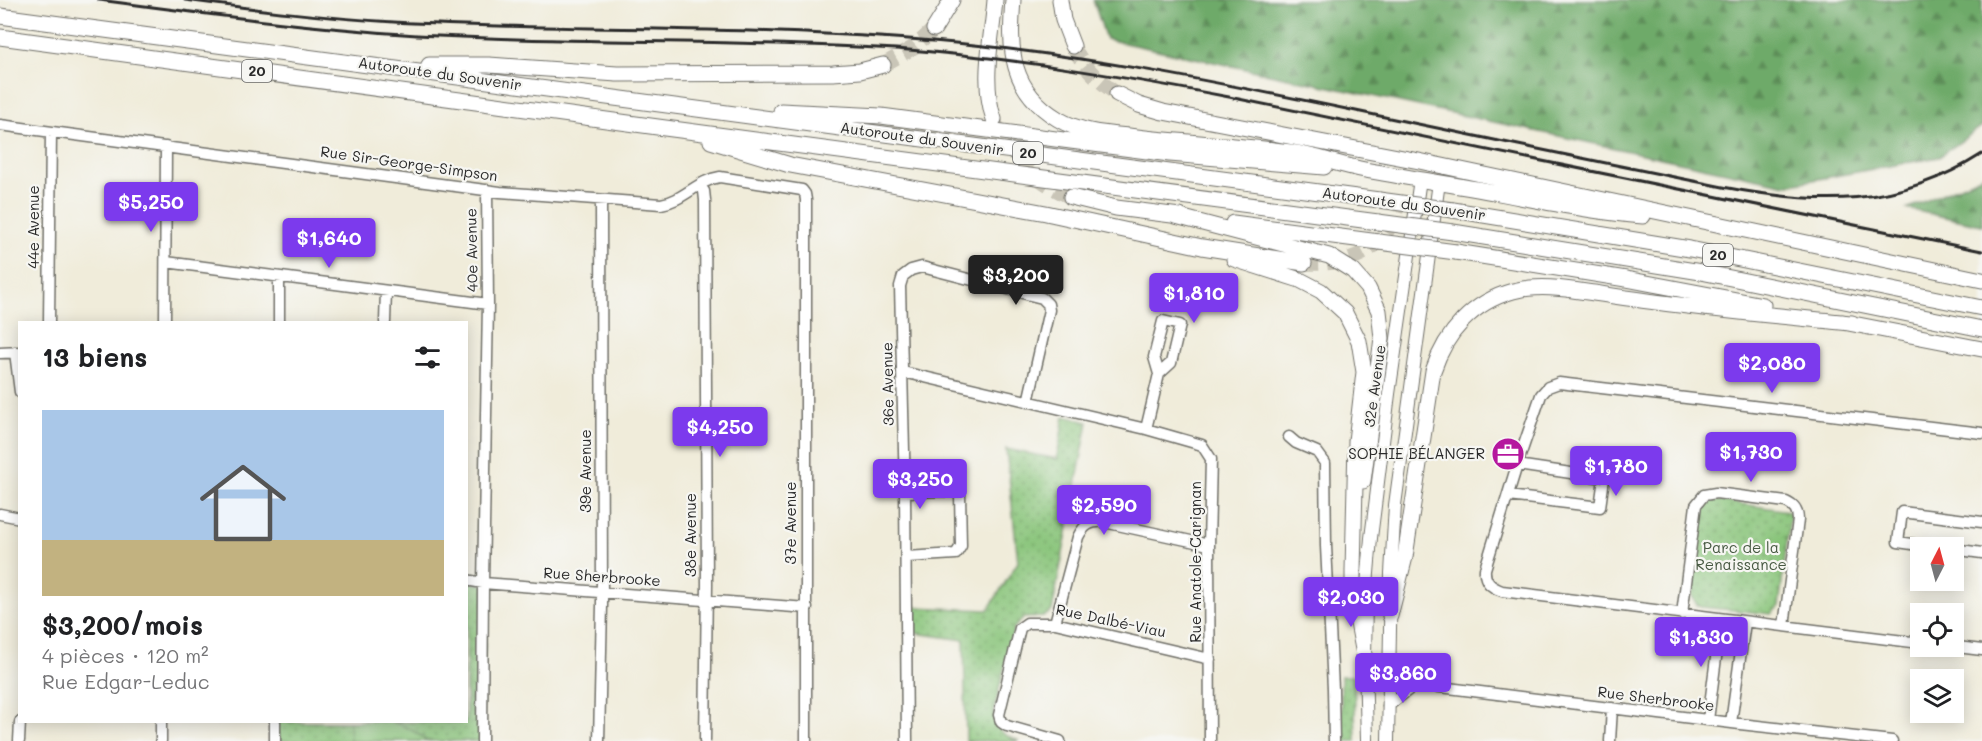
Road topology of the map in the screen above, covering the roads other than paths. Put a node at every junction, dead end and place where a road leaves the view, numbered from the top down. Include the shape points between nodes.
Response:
1 (952, 0) edge
2 (995, 0) edge
3 (1060, 0) edge
4 (1012, 5) edge
5 (0, 16) edge
6 (934, 29) tunnel mouth
7 (0, 36) edge
8 (1073, 46) tunnel mouth
9 (883, 65) tunnel mouth
10 (375, 66) junction
11 (1117, 94) tunnel mouth
12 (676, 106) junction
13 (994, 119) tunnel mouth
14 (0, 125) edge
15 (665, 128) junction
16 (51, 132) junction
17 (165, 147) junction
18 (1365, 170) junction
19 (1420, 179) junction
20 (1438, 182) junction
21 (700, 186) junction
22 (487, 190) junction
23 (806, 196) joint
24 (1071, 197) tunnel mouth
25 (601, 200) junction
26 (1172, 215) junction
27 (1699, 222) junction
28 (1202, 247) junction
29 (166, 262) junction
30 (1304, 263) tunnel mouth
31 (279, 277) junction
32 (1982, 280) edge
33 (386, 291) junction
34 (488, 304) junction
35 (1982, 308) edge
36 (49, 321) edge
37 (165, 321) edge
38 (279, 321) edge
39 (385, 321) edge
40 (1852, 323) junction
41 (1982, 329) edge
42 (1982, 349) edge
43 (17, 352) edge
44 (0, 353) edge
45 (903, 372) junction
46 (1159, 374) dead end
47 (1028, 402) junction
48 (1146, 429) junction
49 (1982, 433) edge
50 (1289, 437) dead end
51 (1517, 465) junction
52 (905, 492) junction
53 (1508, 496) junction
54 (0, 514) edge
55 (18, 518) edge
56 (1982, 522) edge
57 (1910, 544) edge
58 (1209, 545) junction
59 (1964, 551) edge
60 (1982, 553) edge
61 (906, 557) junction
62 (1352, 558) junction
63 (468, 580) edge
64 (483, 583) junction
65 (602, 592) junction
66 (706, 600) junction
67 (807, 608) junction
68 (1682, 614) junction
69 (1390, 616) junction
70 (1721, 619) junction
71 (1745, 621) junction
72 (1055, 623) junction
73 (1784, 626) junction
74 (1910, 642) edge
75 (1964, 648) edge
76 (1982, 650) edge
77 (1210, 659) junction
78 (1365, 660) junction
79 (1389, 667) junction
80 (1416, 684) junction
81 (1388, 706) junction
82 (1612, 708) junction
83 (1708, 720) junction
84 (20, 723) edge
85 (161, 723) edge
86 (275, 723) edge
87 (1731, 723) junction
88 (19, 741) edge
89 (161, 741) edge
90 (275, 741) edge
91 (482, 741) edge
92 (599, 741) edge
93 (705, 741) edge
94 (806, 741) edge
95 (907, 741) edge
96 (1060, 741) edge
97 (1210, 741) edge
98 (1334, 741) edge
99 (1367, 741) edge
100 (1388, 741) edge
101 (1610, 741) edge
102 (1892, 741) edge

1 - 6 highway
2 - 13 highway via 988,87
3 - 8 highway
4 - 18 highway via 1011,52 1020,79 1040,105 1068,124 1111,134 1291,152
5 - 10 highway, Autoroute du Souvenir / 20
7 - 15 highway, Autoroute du Souvenir / 20
9 - 10 highway via 833,73 617,74 489,65
10 - 12 highway, Autoroute du Souvenir / 20
11 - 27 highway via 1163,112 1603,199
12 - 18 highway via 881,116 1170,154
12 - 35 highway, Autoroute du Souvenir / 20, bridge via 1453,210 1690,249
14 - 16 street, Rue Sir-George-Simpson
15 - 28 highway via 790,165
15 - 41 highway, Autoroute du Souvenir / 20, bridge via 1453,232 1701,272
16 - 17 street, Rue Sir-George-Simpson
16 - 36 street, 44e Avenue
17 - 22 street, Rue Sir-George-Simpson
17 - 29 street
18 - 19 highway via 1401,183
19 - 20 highway
19 - 78 main road, 32e Avenue via 1374,516
20 - 27 highway via 1599,212
20 - 69 main road via 1395,505
21 - 23 street, Rue Sir-George-Simpson via 723,177 800,190
21 - 25 street, Rue Sir-George-Simpson via 667,204
21 - 66 street, 38e Avenue via 705,200
22 - 25 street, Rue Sir-George-Simpson
22 - 34 street, 40e Avenue
23 - 67 street, 37e Avenue
24 - 26 highway
25 - 65 street, 39e Avenue
26 - 40 highway, bridge via 1456,252 1637,281
26 - 62 highway via 1329,256 1353,271 1372,294 1379,311 1382,338
27 - 32 highway
28 - 30 highway
28 - 62 highway via 1307,282 1334,301 1353,326 1364,372 1356,441
29 - 31 street
29 - 37 street
31 - 33 street
31 - 38 street
33 - 34 street
33 - 39 street
34 - 64 street, 40e Avenue
40 - 42 highway
40 - 69 highway via 1554,287 1524,289 1485,303 1453,331 1433,371 1405,557
43 - 44 street
45 - 47 street, Rue Anatole-Carignan
45 - 47 street, 36e Avenue via 900,286 903,276 922,267 1042,298 1048,304
45 - 52 street, 36e Avenue
46 - 48 street
47 - 48 street, Rue Anatole-Carignan
48 - 58 street, Rue Anatole-Carignan via 1208,450
49 - 51 street via 1559,383 1541,395
50 - 98 street via 1321,455 1325,463
51 - 53 street
51 - 53 street via 1604,478 1600,507
52 - 61 street, 36e Avenue
52 - 61 street via 952,491 960,495 961,505 961,546 956,554
53 - 68 street via 1485,569 1486,581 1492,587
54 - 55 street
56 - 57 street via 1902,512 1898,542
58 - 72 street via 1092,521 1078,537
58 - 77 street, Rue Anatole-Carignan
59 - 60 street
61 - 95 street, 36e Avenue
62 - 78 highway via 1353,596
63 - 64 street, Rue Sherbrooke
64 - 65 street, Rue Sherbrooke
64 - 91 street, 40e Avenue
65 - 66 street, Rue Sherbrooke
65 - 92 street, 39e Avenue
66 - 67 street, Rue Sherbrooke
66 - 93 street, 38e Avenue
67 - 94 street, 37e Avenue
68 - 70 street
68 - 73 street via 1696,505 1704,495 1716,493 1794,506 1798,520
69 - 79 main road
70 - 71 street
70 - 83 street
71 - 73 street
71 - 87 street
72 - 77 street, Rue Dalbé-Viau
72 - 96 street, Rue Dalbé-Viau via 1027,623 1020,628 999,715 1007,726
73 - 74 street
75 - 76 street
77 - 97 street, Rue Anatole-Carignan
78 - 99 main road, 32e Avenue
79 - 80 street, Rue Sherbrooke
79 - 81 main road
80 - 81 street
80 - 82 street, Rue Sherbrooke
81 - 100 main road
82 - 83 street, Rue Sherbrooke
82 - 101 street
83 - 87 street, Rue Sherbrooke
84 - 88 street
85 - 89 street
86 - 90 street
87 - 102 street, Rue Sherbrooke

